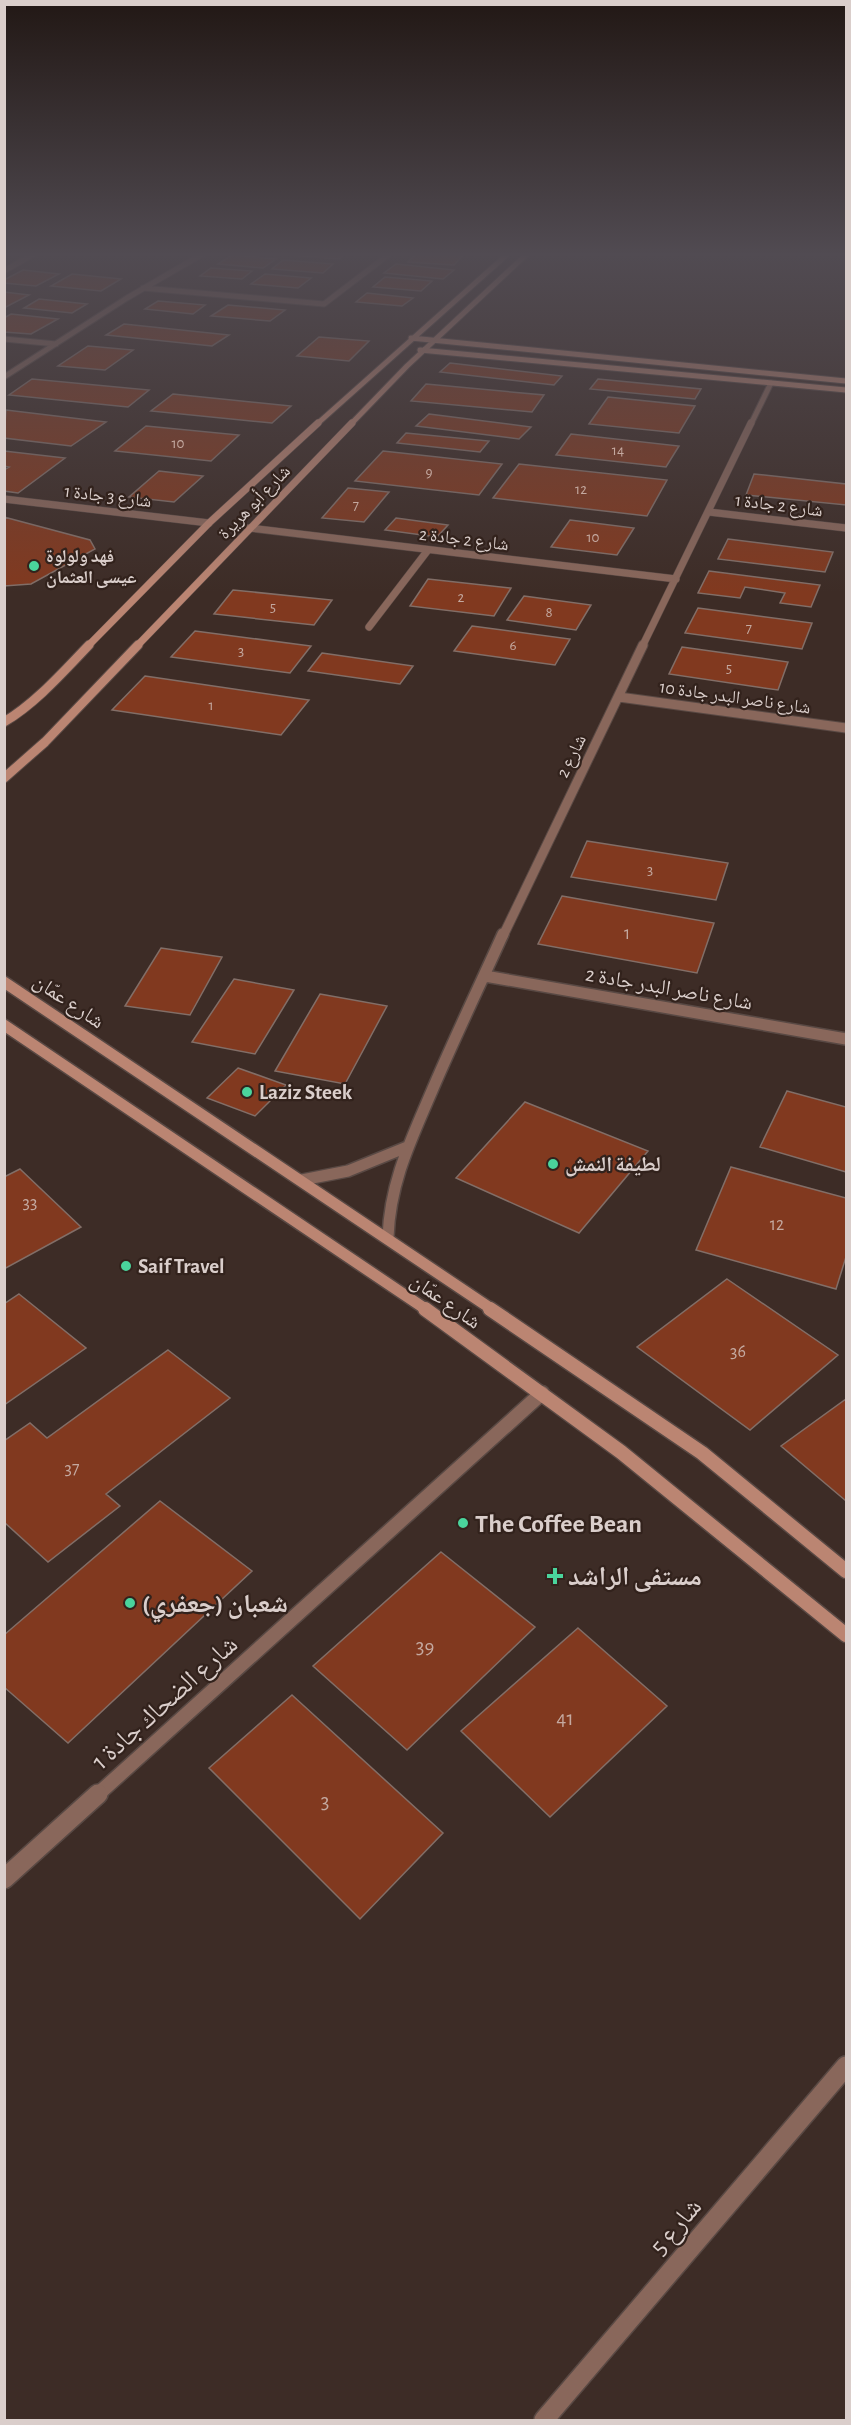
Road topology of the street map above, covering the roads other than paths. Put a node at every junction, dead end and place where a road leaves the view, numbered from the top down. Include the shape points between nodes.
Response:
1 (23, 365) edge
2 (382, 365) edge
3 (579, 365) edge
4 (684, 365) edge
5 (407, 366) edge
6 (4, 377) edge
7 (846, 381) edge
8 (771, 383) junction
9 (846, 390) edge
10 (4, 499) edge
11 (708, 512) junction
12 (209, 523) junction
13 (249, 528) junction
14 (846, 528) edge
15 (428, 550) junction
16 (676, 579) junction
17 (369, 627) dead end
18 (619, 697) junction
19 (4, 722) edge
20 (846, 728) edge
21 (4, 778) edge
22 (485, 976) junction
23 (4, 982) edge
24 (4, 1025) edge
25 (846, 1040) edge
26 (407, 1147) junction
27 (302, 1179) junction
28 (388, 1237) junction
29 (542, 1393) junction
30 (846, 1571) edge
31 (846, 1635) edge
32 (4, 1879) edge
33 (846, 2066) edge
34 (544, 2421) edge

1 - 6 street
2 - 12 street, شارع أبو هريرة
3 - 8 street
4 - 7 street
5 - 13 street, شارع أبو هريرة
8 - 9 street
8 - 11 street, شارع 2
10 - 12 street, شارع 3 جادة 1
11 - 14 street, شارع 2 جادة 1
11 - 16 street, شارع 2
12 - 19 street, شارع أبو هريرة via 53,682
13 - 15 street, شارع 2 جادة 2
13 - 21 street, شارع أبو هريرة via 45,742
15 - 16 street, شارع 2 جادة 2
15 - 17 street
16 - 18 street, شارع 2
18 - 20 street, شارع ناصر البدر جادة 10
18 - 22 street, شارع 2
22 - 25 street, شارع ناصر البدر جادة 2
22 - 26 street, شارع 2
23 - 27 street, شارع عمّان
24 - 29 street, شارع عمّان via 441,1320
26 - 27 street via 348,1172
26 - 28 street, شارع 2 via 392,1190
27 - 28 street, شارع عمّان
28 - 30 street, شارع عمّان via 702,1453
29 - 31 street, شارع عمّان via 752,1555
29 - 32 street, شارع الضحاك جادة 1
33 - 34 street, شارع 5

